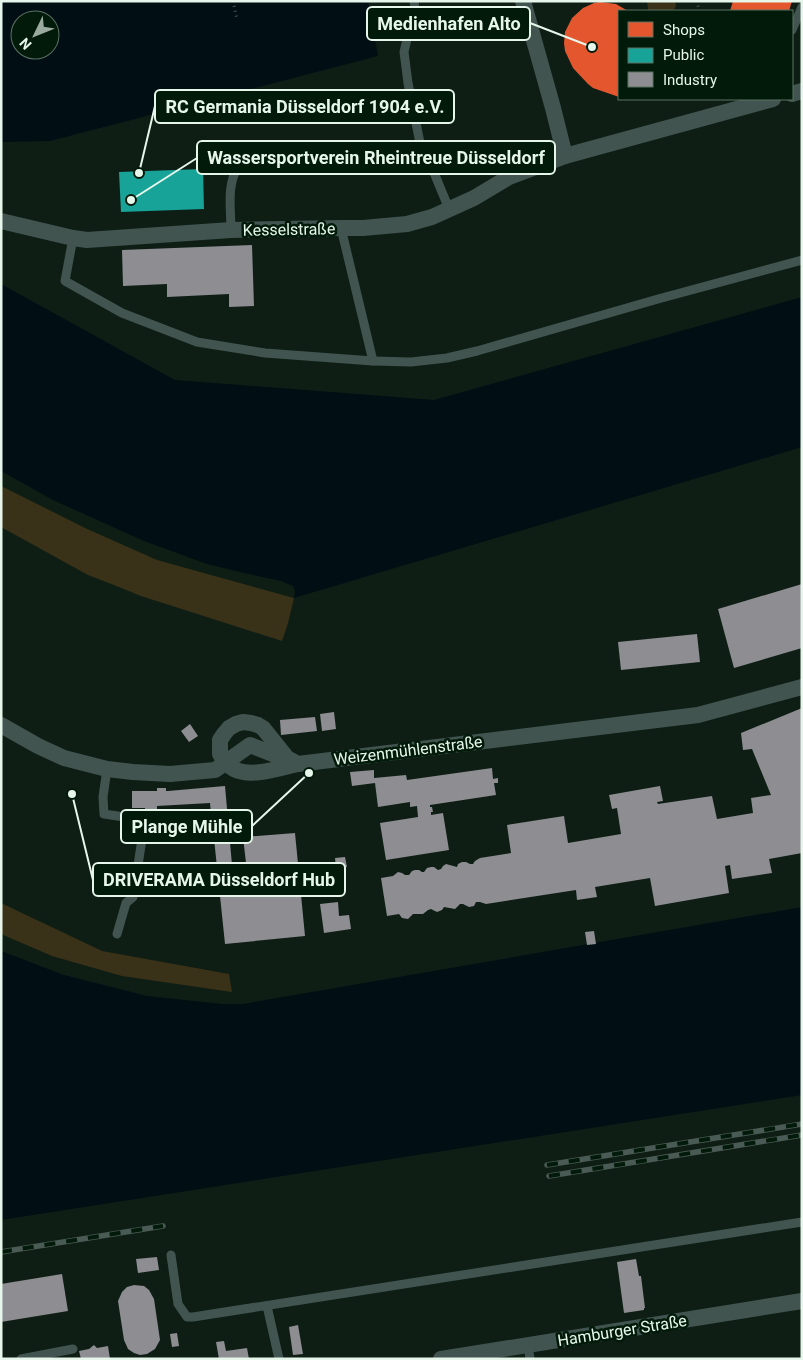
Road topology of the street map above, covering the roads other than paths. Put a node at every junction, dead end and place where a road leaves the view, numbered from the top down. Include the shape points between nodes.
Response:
1 (414, 1) edge
2 (523, 1) edge
3 (802, 7) edge
4 (793, 28) edge
5 (769, 100) edge
6 (253, 156) dead end
7 (565, 156) junction
8 (449, 209) junction
9 (1, 221) edge
10 (341, 228) junction
11 (231, 230) junction
12 (73, 238) junction
13 (802, 260) edge
14 (373, 361) junction
15 (802, 687) edge
16 (1, 725) edge
17 (226, 762) junction
18 (298, 764) junction
19 (106, 770) junction
20 (117, 934) dead end
21 (802, 1222) edge
22 (171, 1255) dead end
23 (802, 1301) edge
24 (267, 1306) junction
25 (73, 1348) dead end
26 (529, 1352) edge
27 (21, 1359) edge
28 (279, 1359) edge
29 (442, 1359) edge

1 - 8 lane via 416,18 404,52 408,83 421,148
2 - 7 street
3 - 4 lane
5 - 7 street, Kesselstraße
6 - 11 lane via 238,167 233,177
7 - 8 street, Kesselstraße via 509,177
8 - 10 street, Kesselstraße via 407,224
9 - 12 street, Kesselstraße
10 - 11 street, Kesselstraße
10 - 14 lane
11 - 12 street, Kesselstraße via 88,240
12 - 14 lane via 65,281 122,313 197,342 265,353
13 - 14 lane via 477,351 411,362
15 - 18 street, Weizenmühlenstraße via 698,715
16 - 19 street, Weizenmühlenstraße via 64,758
17 - 18 street via 232,768 247,772
17 - 18 street, Weizenmühlenstraße via 250,745
17 - 18 street via 220,754 220,740 229,728 243,722 264,728 287,758
17 - 19 street, Weizenmühlenstraße via 215,770 170,774
19 - 20 lane via 104,814 145,820 133,897 126,902
21 - 24 lane
22 - 24 lane via 178,1304 187,1317
23 - 26 street, Hamburger Straße
24 - 28 lane
25 - 27 lane
26 - 29 street, Hamburger Straße

